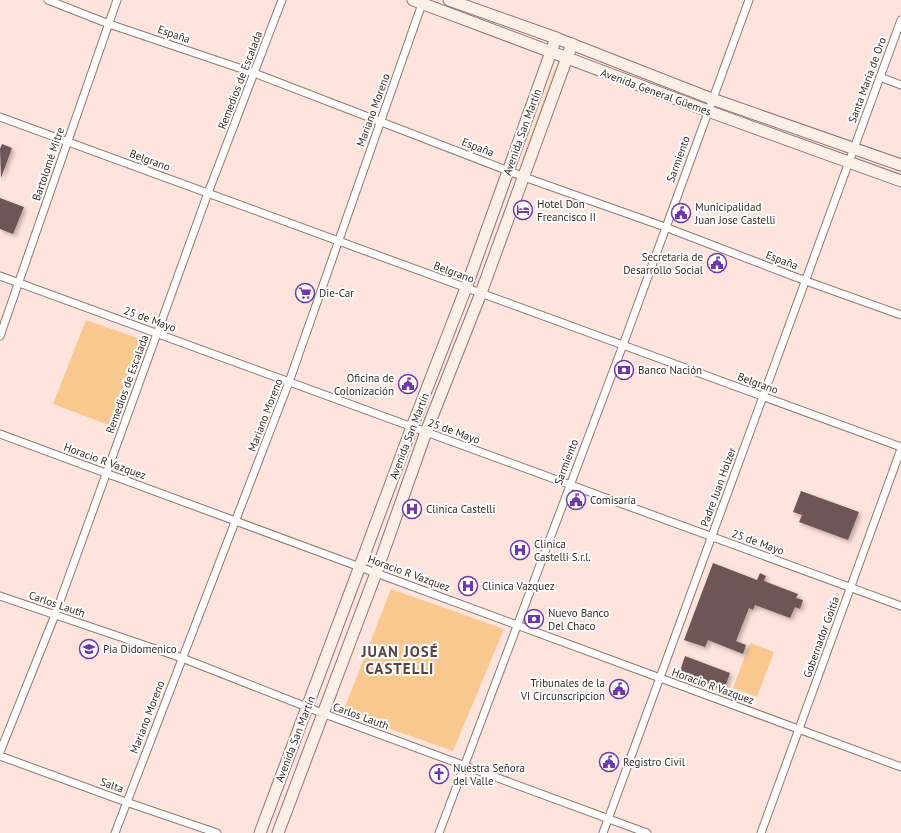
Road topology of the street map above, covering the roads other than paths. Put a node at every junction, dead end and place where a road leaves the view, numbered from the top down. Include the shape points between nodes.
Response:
1 (48, 0) edge
2 (117, 0) edge
3 (282, 0) edge
4 (449, 0) edge
5 (749, 0) edge
6 (419, 1) edge
7 (901, 20) edge
8 (109, 24) junction
9 (556, 38) junction
10 (572, 44) junction
11 (551, 53) junction
12 (567, 59) junction
13 (254, 73) junction
14 (880, 78) junction
15 (901, 85) edge
16 (712, 99) junction
17 (708, 111) junction
18 (0, 117) edge
19 (380, 121) junction
20 (68, 142) junction
21 (854, 148) junction
22 (849, 162) junction
23 (901, 165) edge
24 (508, 170) junction
25 (524, 176) junction
26 (901, 181) edge
27 (208, 193) junction
28 (665, 227) junction
29 (338, 241) junction
30 (0, 276) edge
31 (806, 281) junction
32 (19, 283) junction
33 (466, 288) junction
34 (481, 293) junction
35 (901, 315) edge
36 (157, 334) junction
37 (0, 336) edge
38 (623, 345) junction
39 (289, 382) junction
40 (763, 397) junction
41 (412, 427) junction
42 (426, 432) junction
43 (0, 434) edge
44 (901, 448) edge
45 (107, 473) junction
46 (569, 485) junction
47 (236, 521) junction
48 (711, 537) junction
49 (360, 567) junction
50 (376, 573) junction
51 (851, 588) junction
52 (0, 596) edge
53 (901, 606) edge
54 (54, 615) junction
55 (517, 625) junction
56 (182, 658) junction
57 (660, 678) junction
58 (308, 707) junction
59 (322, 713) junction
60 (800, 729) junction
61 (0, 752) edge
62 (0, 756) edge
63 (465, 765) junction
64 (901, 767) edge
65 (126, 802) junction
66 (608, 818) junction
67 (115, 833) edge
68 (217, 833) edge
69 (260, 833) edge
70 (278, 833) edge
71 (439, 833) edge
72 (603, 833) edge
73 (647, 833) edge
74 (761, 833) edge

1 - 8 street, España
2 - 8 street, Bartolomé Mitre
3 - 13 street, Remedios de Escalada
4 - 9 main road, Avenida General Güemes
5 - 16 street, Sarmiento
6 - 11 main road, Avenida General Güemes
6 - 19 street, Mariano Moreno
7 - 14 street, Santa María de Oro
8 - 13 street, España
8 - 20 street, Bartolomé Mitre
9 - 10 main road, Avenida General Güemes
9 - 11 main road, Avenida San Martín
10 - 12 main road, Avenida San Martín
10 - 16 main road, Avenida General Güemes
11 - 12 main road, Avenida General Güemes
11 - 24 main road, Avenida San Martín
12 - 17 main road, Avenida General Güemes
12 - 25 main road, Avenida San Martín
13 - 19 street, España
13 - 27 street, Remedios de Escalada
14 - 15 street
14 - 21 street, Santa María de Oro
16 - 17 street, Sarmiento
16 - 21 main road, Avenida General Güemes
17 - 22 main road, Avenida General Güemes
17 - 28 street, Sarmiento
18 - 20 street, Belgrano
19 - 24 street, España
19 - 29 street, Mariano Moreno
20 - 27 street, Belgrano
20 - 32 street, Bartolomé Mitre
21 - 22 street, Padre Juan Holzer
21 - 23 main road, Avenida General Güemes
22 - 26 main road, Avenida General Güemes
22 - 31 street, Padre Juan Holzer
24 - 25 street, España
24 - 33 main road, Avenida San Martín
25 - 28 street, España
25 - 34 main road, Avenida San Martín
27 - 29 street, Belgrano
27 - 36 street, Remedios de Escalada
28 - 31 street, España
28 - 38 street, Sarmiento
29 - 33 street, Belgrano
29 - 39 street, Mariano Moreno
30 - 32 street, 25 de Mayo
31 - 35 street, España
31 - 40 street, Padre Juan Holzer
32 - 36 street, 25 de Mayo
32 - 37 street, Bartolomé Mitre
33 - 34 street, Belgrano
33 - 41 main road, Avenida San Martín
34 - 38 street, Belgrano
34 - 42 main road, Avenida San Martín
36 - 39 street, 25 de Mayo
36 - 45 street, Remedios de Escalada
38 - 40 street, Belgrano
38 - 46 street, Sarmiento
39 - 41 street, 25 de Mayo
39 - 47 street, Mariano Moreno
40 - 44 street, Belgrano
40 - 48 street, Padre Juan Holzer
41 - 42 street, 25 de Mayo
41 - 49 main road, Avenida San Martín
42 - 46 street, 25 de Mayo
42 - 50 main road, Avenida San Martín
43 - 45 street, Horacio R Vazquez
44 - 51 street, Gobernador Goitia
45 - 47 street, Horacio R Vazquez
45 - 54 street, Remedios de Escalada
46 - 48 street, 25 de Mayo
46 - 55 street, Sarmiento
47 - 49 street, Horacio R Vazquez
47 - 56 street, Mariano Moreno
48 - 51 street, 25 de Mayo
48 - 57 street, Padre Juan Holzer
49 - 50 street, Horacio R Vazquez
49 - 58 main road, Avenida San Martín
50 - 55 street, Horacio R Vazquez
50 - 59 main road, Avenida San Martín
51 - 53 street, 25 de Mayo
51 - 60 street, Gobernador Goitia
52 - 54 street, Carlos Lauth
54 - 56 street, Carlos Lauth
54 - 61 street, Remedios de Escalada
55 - 57 street, Horacio R Vazquez
55 - 63 street, Sarmiento
56 - 58 street, Carlos Lauth
56 - 65 street, Mariano Moreno
57 - 60 street, Horacio R Vazquez
57 - 66 street, Padre Juan Holzer
58 - 59 street, Carlos Lauth
58 - 69 main road, Avenida San Martín
59 - 63 street, Carlos Lauth
59 - 70 main road, Avenida San Martín
60 - 64 street, Horacio R Vazquez
60 - 74 street, Gobernador Goitia
62 - 65 street, Salta
63 - 66 street, Carlos Lauth
63 - 71 street, Sarmiento
65 - 67 street, Mariano Moreno
65 - 68 street, Salta
66 - 72 street, Padre Juan Holzer
66 - 73 street, Carlos Lauth

